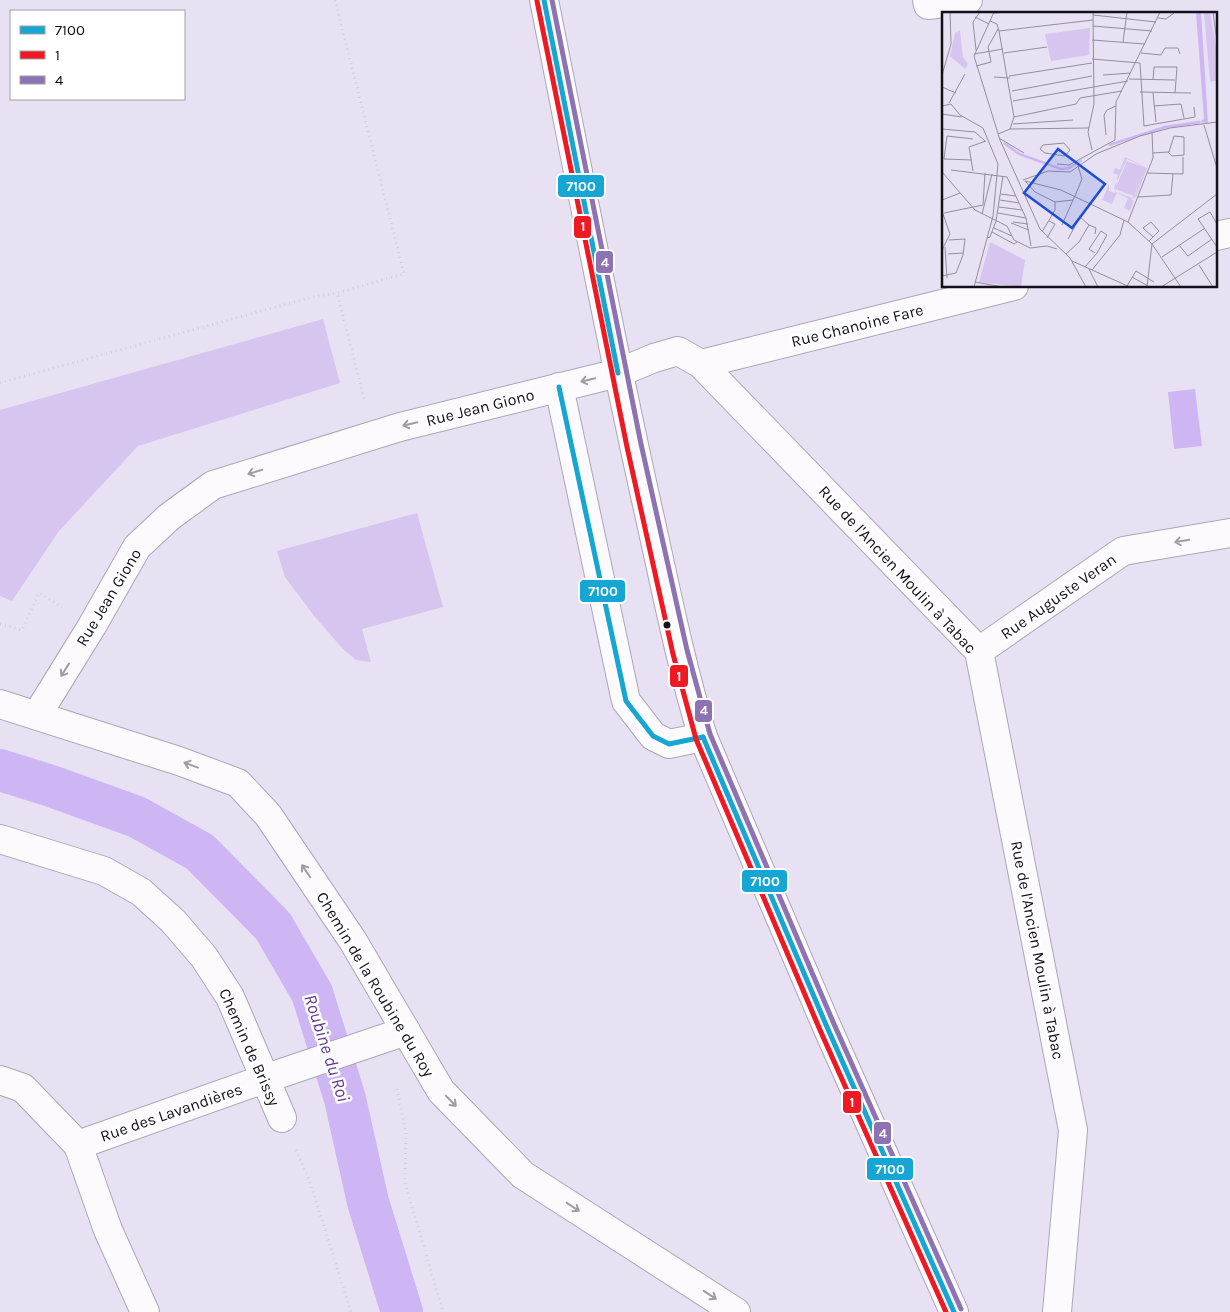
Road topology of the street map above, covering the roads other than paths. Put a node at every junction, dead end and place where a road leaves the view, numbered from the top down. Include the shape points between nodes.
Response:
1 (544, 0) edge
2 (927, 0) edge
3 (968, 0) edge
4 (1006, 288) edge
5 (701, 364) junction
6 (618, 373) junction
7 (559, 387) junction
8 (1230, 533) edge
9 (979, 651) junction
10 (0, 704) edge
11 (37, 715) junction
12 (703, 737) junction
13 (0, 839) edge
14 (388, 1037) junction
15 (273, 1076) junction
16 (0, 1080) edge
17 (282, 1118) road end
18 (78, 1145) junction
19 (145, 1312) edge
20 (736, 1312) edge
21 (954, 1312) edge
22 (1057, 1312) edge

1 - 6 street
2 - 3 street via 928,5
4 - 5 street, Rue Chanoine Fare
5 - 6 street, Rue de l'Ancien Moulin à Tabac via 678,351
5 - 9 street, Rue de l'Ancien Moulin à Tabac
6 -> 7 street, Rue Jean Giono
6 - 12 street via 674,624
7 -> 11 street, Rue Jean Giono via 372,435 213,485 169,517 136,547
7 - 12 street via 626,701 653,736 669,744
8 -> 9 street, Rue Auguste Veran via 1123,551
9 - 22 street, Rue de l'Ancien Moulin à Tabac via 1073,1130
10 - 11 street, Chemin de la Roubine du Roy
14 -> 11 street, Chemin de la Roubine du Roy via 353,941 268,815 238,783
12 - 21 street via 826,1026
13 - 15 street, Chemin de Brissy via 104,871 141,892 173,921 204,957 230,996
14 - 15 street, Rue des Lavandières
14 -> 20 street, Chemin de la Roubine du Roy via 523,1175
15 - 17 street, Chemin de Brissy
15 - 18 street, Rue des Lavandières
16 - 18 street, Rue des Lavandières via 24,1088
18 - 19 street, Rue des Lavandières via 108,1230

